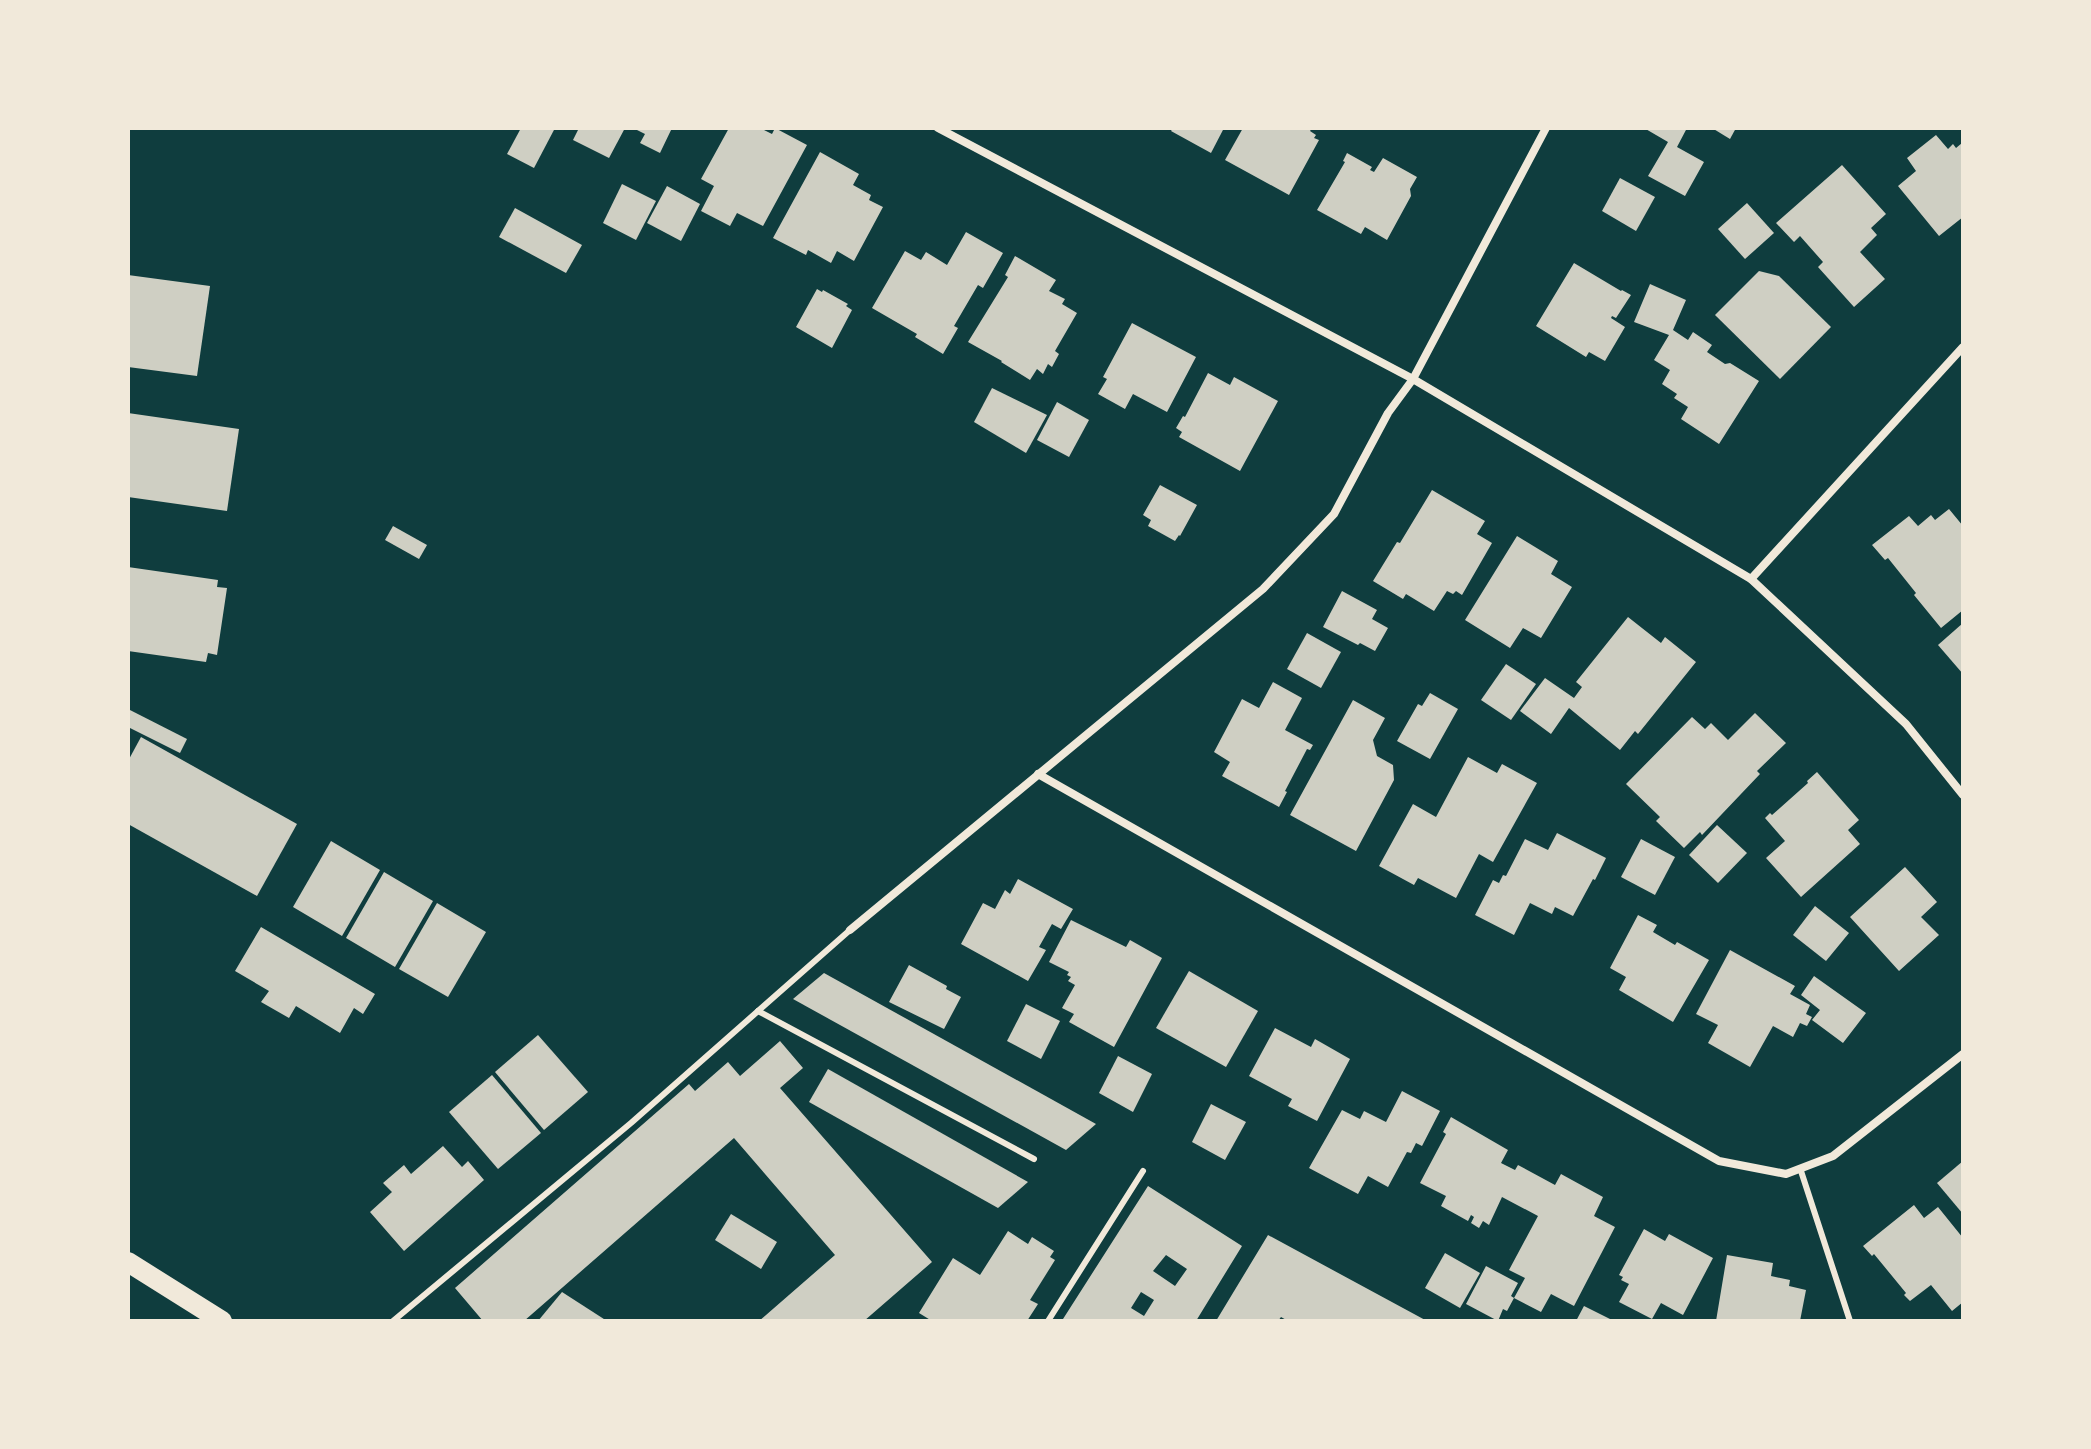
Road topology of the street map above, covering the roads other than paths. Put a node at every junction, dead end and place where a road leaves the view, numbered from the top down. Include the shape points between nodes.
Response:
1 (938, 128) edge
2 (1546, 128) edge
3 (1963, 347) edge
4 (1413, 379) junction
5 (1751, 579) junction
6 (1038, 774) junction
7 (1963, 795) edge
8 (850, 930) joint
9 (758, 1011) junction
10 (1963, 1054) edge
11 (1034, 1159) dead end
12 (1800, 1168) junction
13 (1143, 1171) dead end
14 (128, 1262) edge
15 (222, 1321) edge
16 (393, 1321) edge
17 (1048, 1321) edge
18 (1850, 1321) edge

1 - 4 street
2 - 4 street
3 - 5 street
4 - 5 street
4 - 6 street via 1388,413 1334,514 1263,589
5 - 7 street via 1906,724
6 - 8 street
6 - 12 street via 1719,1161 1786,1174
8 - 9 lane
9 - 11 lane
9 - 16 lane
10 - 12 street via 1833,1156
12 - 18 lane
13 - 17 lane
14 - 15 main road

